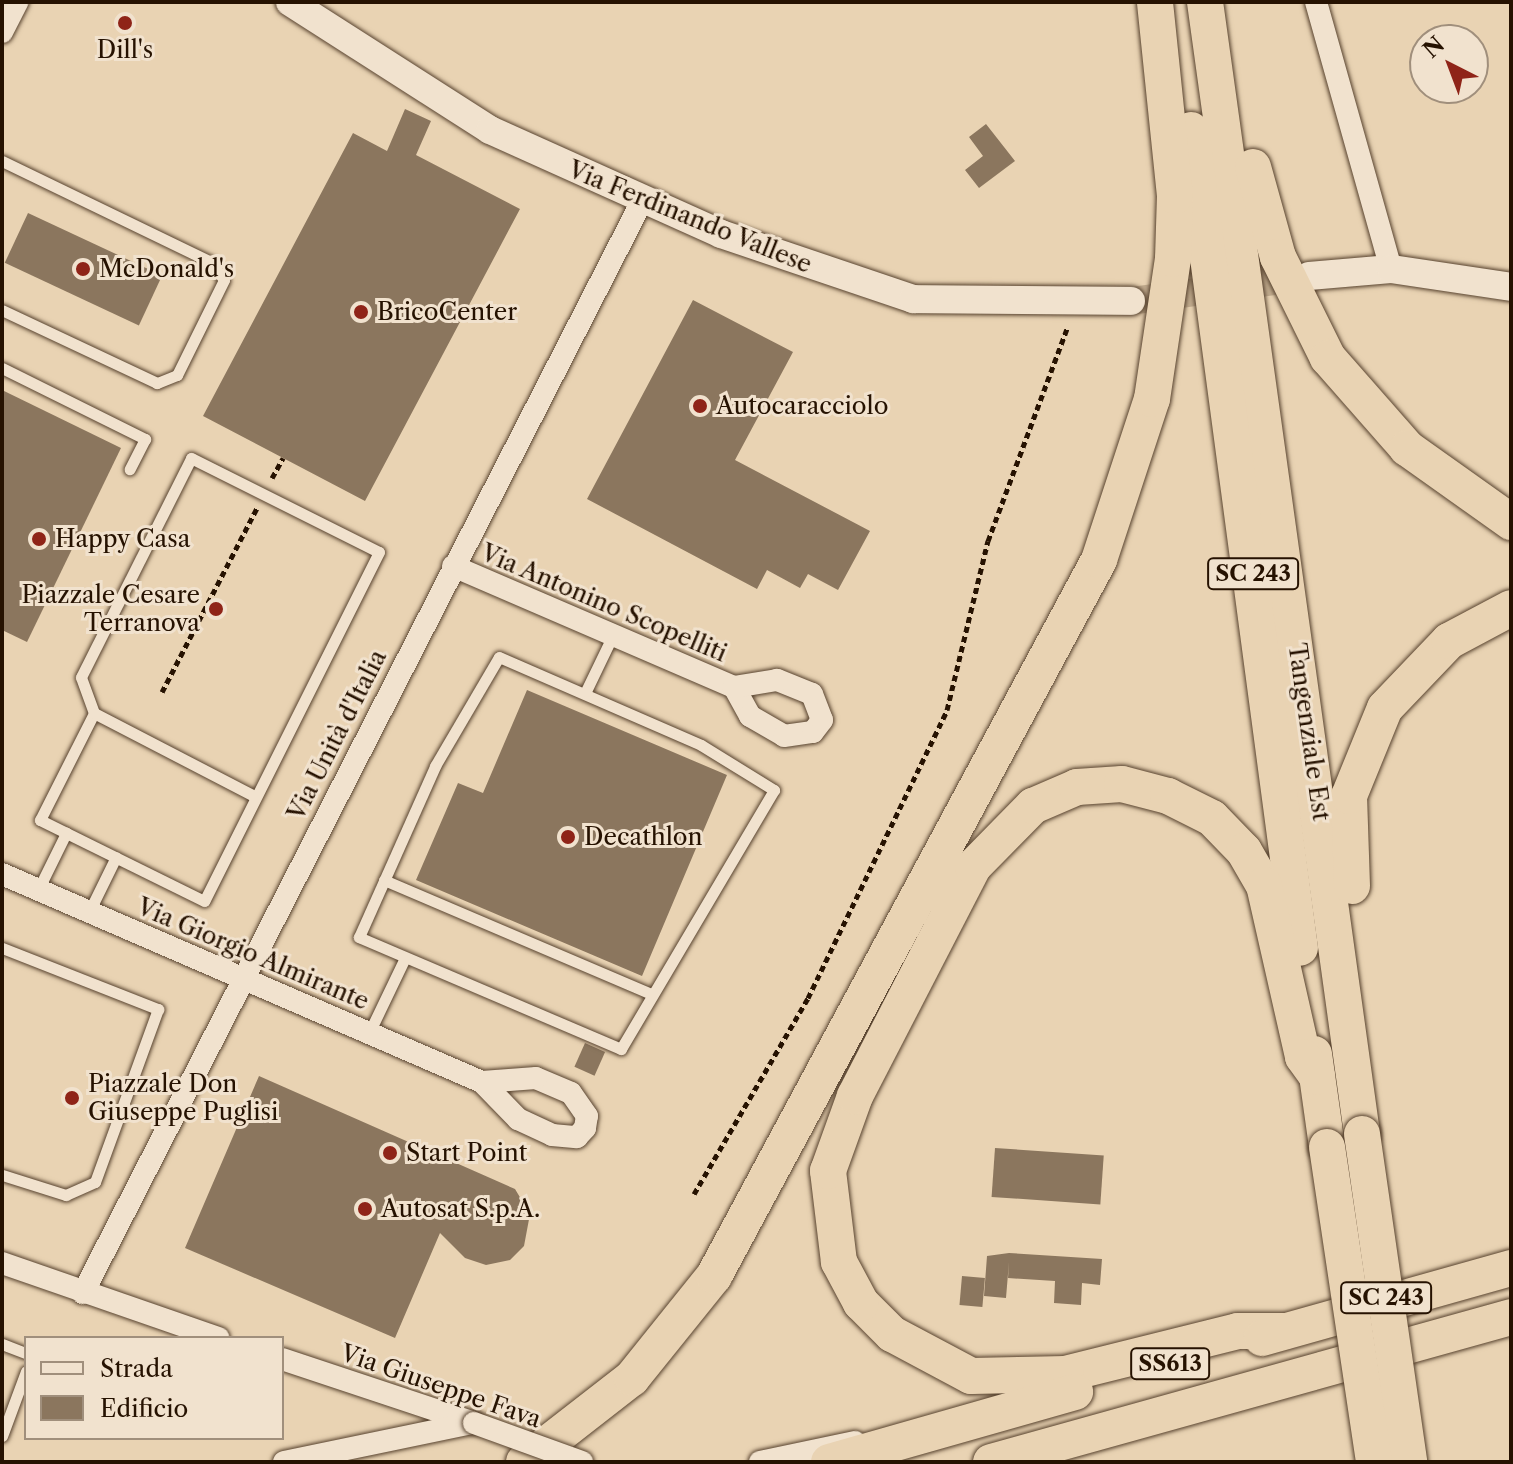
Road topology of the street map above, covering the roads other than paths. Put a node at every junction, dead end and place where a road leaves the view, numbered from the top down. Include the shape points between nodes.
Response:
1 (17, 2) edge
2 (290, 2) edge
3 (1155, 2) edge
4 (1171, 2) edge
5 (1205, 2) edge
6 (1222, 2) edge
7 (1316, 2) edge
8 (2, 32) edge
9 (2, 161) edge
10 (641, 203) junction
11 (1391, 269) junction
12 (1309, 276) tunnel mouth
13 (1511, 287) edge
14 (1131, 301) tunnel mouth
15 (2, 310) edge
16 (2, 368) edge
17 (130, 469) dead end
18 (1511, 522) edge
19 (453, 566) junction
20 (1511, 608) edge
21 (613, 635) junction
22 (734, 687) dead end
23 (586, 691) junction
24 (94, 713) junction
25 (256, 797) junction
26 (66, 833) junction
27 (116, 857) junction
28 (2, 874) edge
29 (384, 880) junction
30 (38, 890) junction
31 (89, 912) junction
32 (2, 948) edge
33 (405, 958) junction
34 (243, 978) junction
35 (651, 994) junction
36 (369, 1033) junction
37 (1355, 1074) junction
38 (1317, 1076) junction
39 (482, 1082) dead end
40 (2, 1175) edge
41 (2, 1263) edge
42 (1506, 1269) edge
43 (83, 1293) junction
44 (1511, 1317) edge
45 (1285, 1331) junction
46 (212, 1336) edge
47 (2, 1344) edge
48 (24, 1352) edge
49 (284, 1360) edge
50 (24, 1376) edge
51 (1216, 1398) junction
52 (474, 1423) junction
53 (2, 1436) edge
54 (912, 1438) junction
55 (284, 1462) edge
56 (524, 1462) edge
57 (582, 1462) edge
58 (760, 1462) edge
59 (829, 1462) edge
60 (991, 1462) edge
61 (1059, 1462) edge
62 (1374, 1462) edge
63 (1409, 1462) edge

1 - 8 street
2 - 10 street, Via Ferdinando Vallese via 490,130
3 - 56 highway via 1175,196 1173,259 1152,399 1099,560 714,1276 632,1378
4 - 38 highway, Tangenziale Est / SC 243 via 1227,367
5 - 37 highway, Tangenziale Est / SC 243
6 - 18 highway via 1261,208 1328,358 1407,448
7 - 11 street
9 - 15 lane via 211,262 224,280 177,375 157,383
10 - 14 street, Via Ferdinando Vallese via 913,299
10 - 19 street, Via Unità d'Italia
11 - 12 street
11 - 13 street
16 - 17 lane via 145,439
19 - 21 street, Via Antonino Scopelliti
19 - 34 street, Via Unità d'Italia
20 - 37 highway via 1449,641 1415,671 1363,748 1349,796 1365,1029
21 - 22 street, Via Antonino Scopelliti
21 - 23 lane
23 - 29 lane via 499,657 435,766
23 - 35 lane via 701,745 774,790
24 - 25 lane
24 - 25 lane via 81,677 191,458 379,552
24 - 26 lane via 40,820
25 - 27 lane via 204,901
26 - 27 lane
26 - 30 lane
27 - 31 lane
28 - 30 street, Via Giorgio Almirante
29 - 33 lane via 359,937
29 - 35 lane
30 - 31 street, Via Giorgio Almirante
31 - 34 street, Via Giorgio Almirante
32 - 40 lane via 158,1009 95,1182 66,1195
33 - 35 lane via 621,1049
33 - 36 lane
34 - 36 street, Via Giorgio Almirante
34 - 43 street, Via Unità d'Italia
36 - 39 street, Via Giorgio Almirante
37 - 63 highway, Tangenziale Est / SC 243, bridge
38 - 45 highway via 1303,1057 1264,885 1244,851 1212,818 1168,796 1122,784 1077,787 1033,806 973,867 855,1096 828,1171 839,1262 861,1303 892,1334 971,1376 1066,1374 1238,1331
38 - 62 highway, Tangenziale Est / SC 243, bridge
41 - 43 street
42 - 45 highway, SS613
43 - 46 street
44 - 51 highway, SS613
45 - 54 highway, SS613
47 - 48 lane
49 - 52 street, Via Giuseppe Fava
50 - 53 lane
51 - 60 highway, SS613
51 - 61 highway via 1171,1427
52 - 55 street
52 - 57 street, Via Giuseppe Fava, bridge
54 - 58 street via 822,1444
54 - 59 highway, SS613

